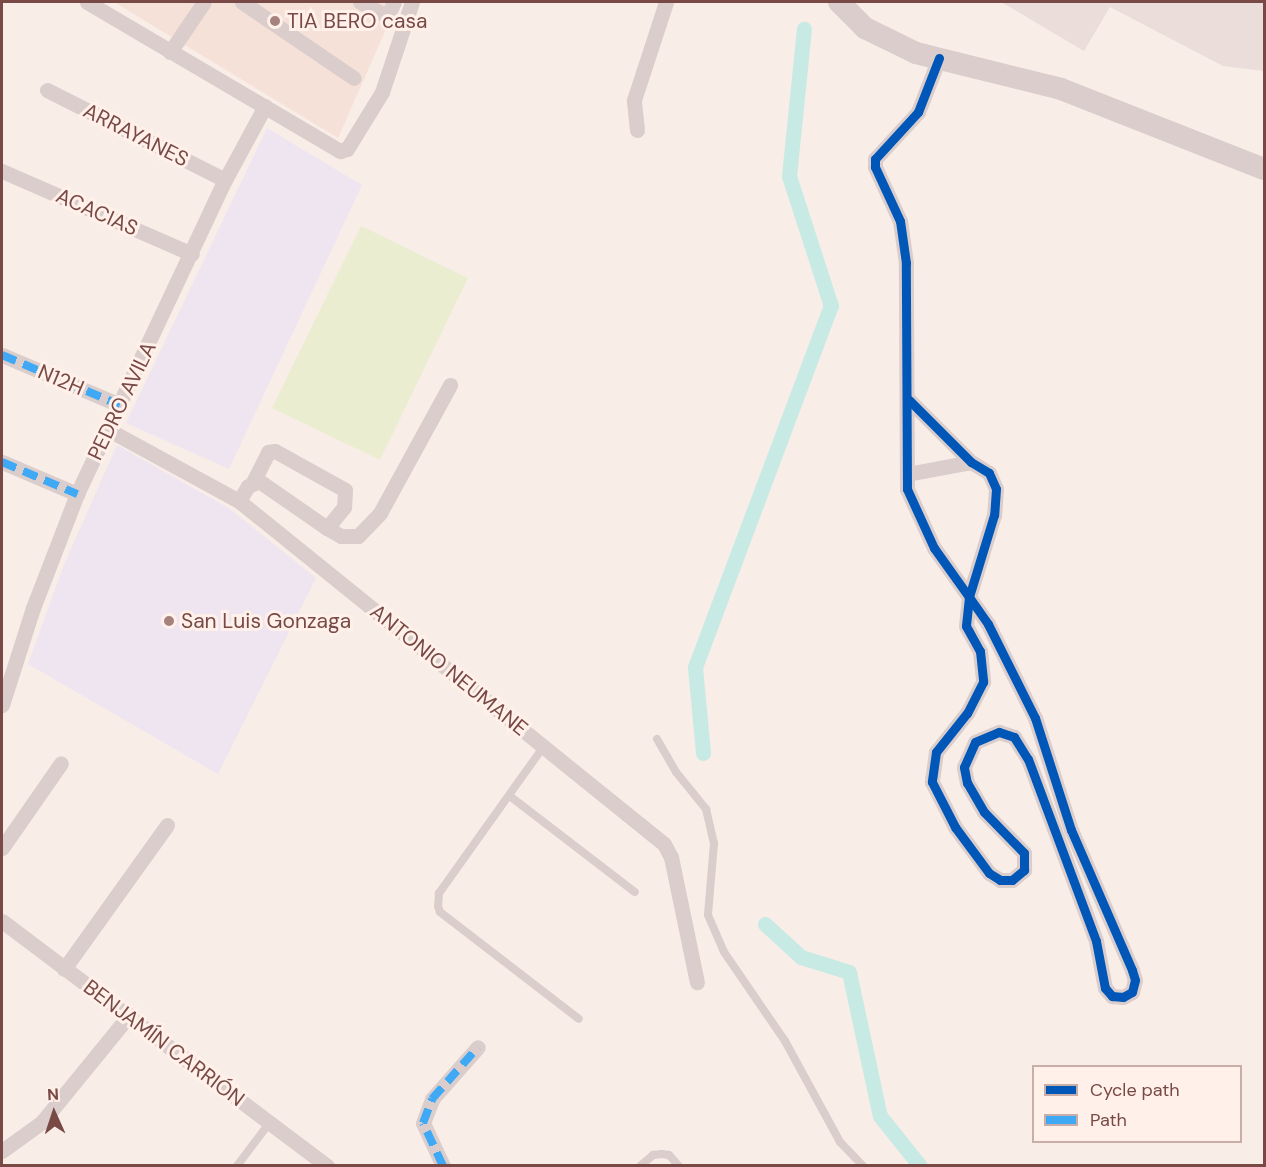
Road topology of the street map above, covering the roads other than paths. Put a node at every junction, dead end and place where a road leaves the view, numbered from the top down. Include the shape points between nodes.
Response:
1 (87, 2) edge
2 (204, 2) edge
3 (242, 2) edge
4 (360, 2) edge
5 (394, 2) edge
6 (412, 2) edge
7 (666, 2) edge
8 (839, 2) edge
9 (170, 52) junction
10 (939, 58) junction
11 (354, 78) dead end
12 (47, 90) dead end
13 (265, 106) junction
14 (637, 130) dead end
15 (1264, 169) edge
16 (2, 171) edge
17 (225, 180) junction
18 (192, 254) junction
19 (2, 355) edge
20 (450, 385) dead end
21 (909, 400) junction
22 (120, 405) junction
23 (107, 429) junction
24 (2, 462) edge
25 (971, 462) junction
26 (907, 474) junction
27 (253, 482) junction
28 (77, 494) junction
29 (239, 501) junction
30 (327, 528) junction
31 (969, 597) junction
32 (2, 705) edge
33 (657, 739) dead end
34 (544, 746) junction
35 (61, 763) dead end
36 (511, 797) junction
37 (167, 825) dead end
38 (2, 848) edge
39 (635, 892) dead end
40 (4, 929) edge
41 (64, 969) junction
42 (697, 982) dead end
43 (130, 1014) junction
44 (579, 1019) dead end
45 (478, 1047) dead end
46 (270, 1122) junction
47 (2, 1151) edge
48 (237, 1166) edge
49 (327, 1166) edge
50 (443, 1166) edge
51 (640, 1166) edge
52 (679, 1166) edge
53 (863, 1166) edge

1 - 9 street
2 - 9 street
3 - 11 street
4 - 5 street via 383,14 389,13
6 - 13 street via 382,92 347,149 340,151
7 - 14 street via 634,100
8 - 10 main road via 865,28 916,53
9 - 13 street
10 - 15 main road via 1061,89
10 - 21 street via 918,112 875,159 900,221 906,263
12 - 17 street, ARRAYANES
13 - 17 street, PEDRO AVILA
16 - 18 street, ACACIAS
17 - 18 street, PEDRO AVILA
18 - 22 street, PEDRO AVILA
19 - 22 street, N12H
20 - 30 street via 370,526 358,536 341,536
21 - 25 street
21 - 26 street
22 - 23 street, PEDRO AVILA
23 - 28 street, PEDRO AVILA
23 - 29 street, ANTONIO NEUMANE
24 - 28 street
25 - 26 street
25 - 31 street via 989,473 996,489 994,515
26 - 31 street via 907,489 934,548
27 - 29 street
27 - 30 street via 259,481
27 - 30 street via 268,452 276,451 345,490 344,507
28 - 32 street, PEDRO AVILA via 33,608
29 - 34 street, ANTONIO NEUMANE
31 - 31 street via 988,624 1035,718 1071,830 1124,947 1135,980 1132,992 1122,997 1112,996 1105,988 1096,941 1028,759 1014,737 999,732 975,742 964,767 967,783 984,812 1024,853 1024,870 1012,880 1000,880 989,873 955,827 932,782 936,752 967,713 983,682 980,651 966,626
33 - 53 lane via 676,772 706,809 714,843 708,915 724,952 785,1041 840,1142
34 - 36 lane
34 - 42 street, ANTONIO NEUMANE via 664,844 671,857
35 - 38 street
36 - 39 lane
36 - 44 lane via 439,893 438,906 440,912
37 - 41 street
40 - 41 street, BENJAMÍN CARRIÓN
41 - 43 street, BENJAMÍN CARRIÓN
43 - 46 street, BENJAMÍN CARRIÓN
43 - 47 street via 42,1122
45 - 50 street via 432,1099 423,1123
46 - 48 lane
46 - 49 street, BENJAMÍN CARRIÓN
51 - 52 lane via 653,1155 662,1154 669,1155

